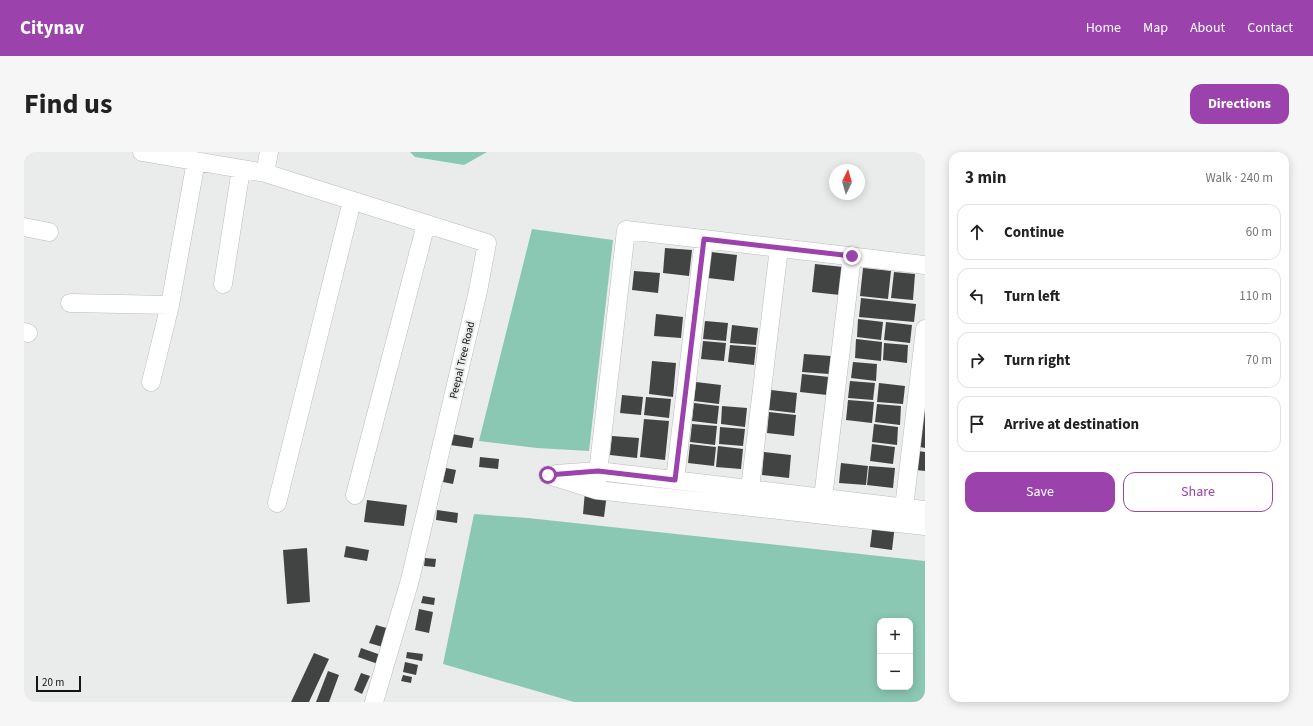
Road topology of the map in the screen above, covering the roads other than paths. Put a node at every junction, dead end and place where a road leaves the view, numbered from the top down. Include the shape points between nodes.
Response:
1 (142, 152) edge
2 (269, 152) edge
3 (163, 154) edge
4 (196, 162) junction
5 (241, 169) junction
6 (265, 173) junction
7 (352, 201) junction
8 (426, 224) junction
9 (24, 227) edge
10 (49, 232) dead end
11 (704, 239) junction
12 (779, 248) junction
13 (852, 256) junction
14 (925, 265) edge
15 (223, 284) dead end
16 (70, 303) dead end
17 (170, 305) junction
18 (925, 329) edge
19 (151, 382) dead end
20 (598, 471) junction
21 (675, 480) junction
22 (750, 489) junction
23 (596, 490) junction
24 (354, 495) dead end
25 (823, 498) junction
26 (277, 503) dead end
27 (904, 508) junction
28 (925, 510) edge
29 (925, 526) edge
30 (374, 702) edge

1 - 3 street, Peepal Tree Road
2 - 6 street
3 - 4 street, Peepal Tree Road
4 - 5 street, Peepal Tree Road
4 - 17 street
5 - 6 street, Peepal Tree Road
5 - 15 street
6 - 7 street, Peepal Tree Road
7 - 8 street, Peepal Tree Road
7 - 26 street
8 - 24 street
8 - 30 street, Peepal Tree Road via 487,243 410,580
9 - 10 street
11 - 12 street
11 - 20 street via 626,230
11 - 21 street
12 - 13 street
12 - 22 street
13 - 14 street
13 - 25 street
16 - 17 street
17 - 19 street
18 - 27 street
20 - 21 street
20 - 23 street
20 - 23 street via 548,475
21 - 22 street
22 - 25 street
23 - 29 street
25 - 27 street
27 - 28 street

